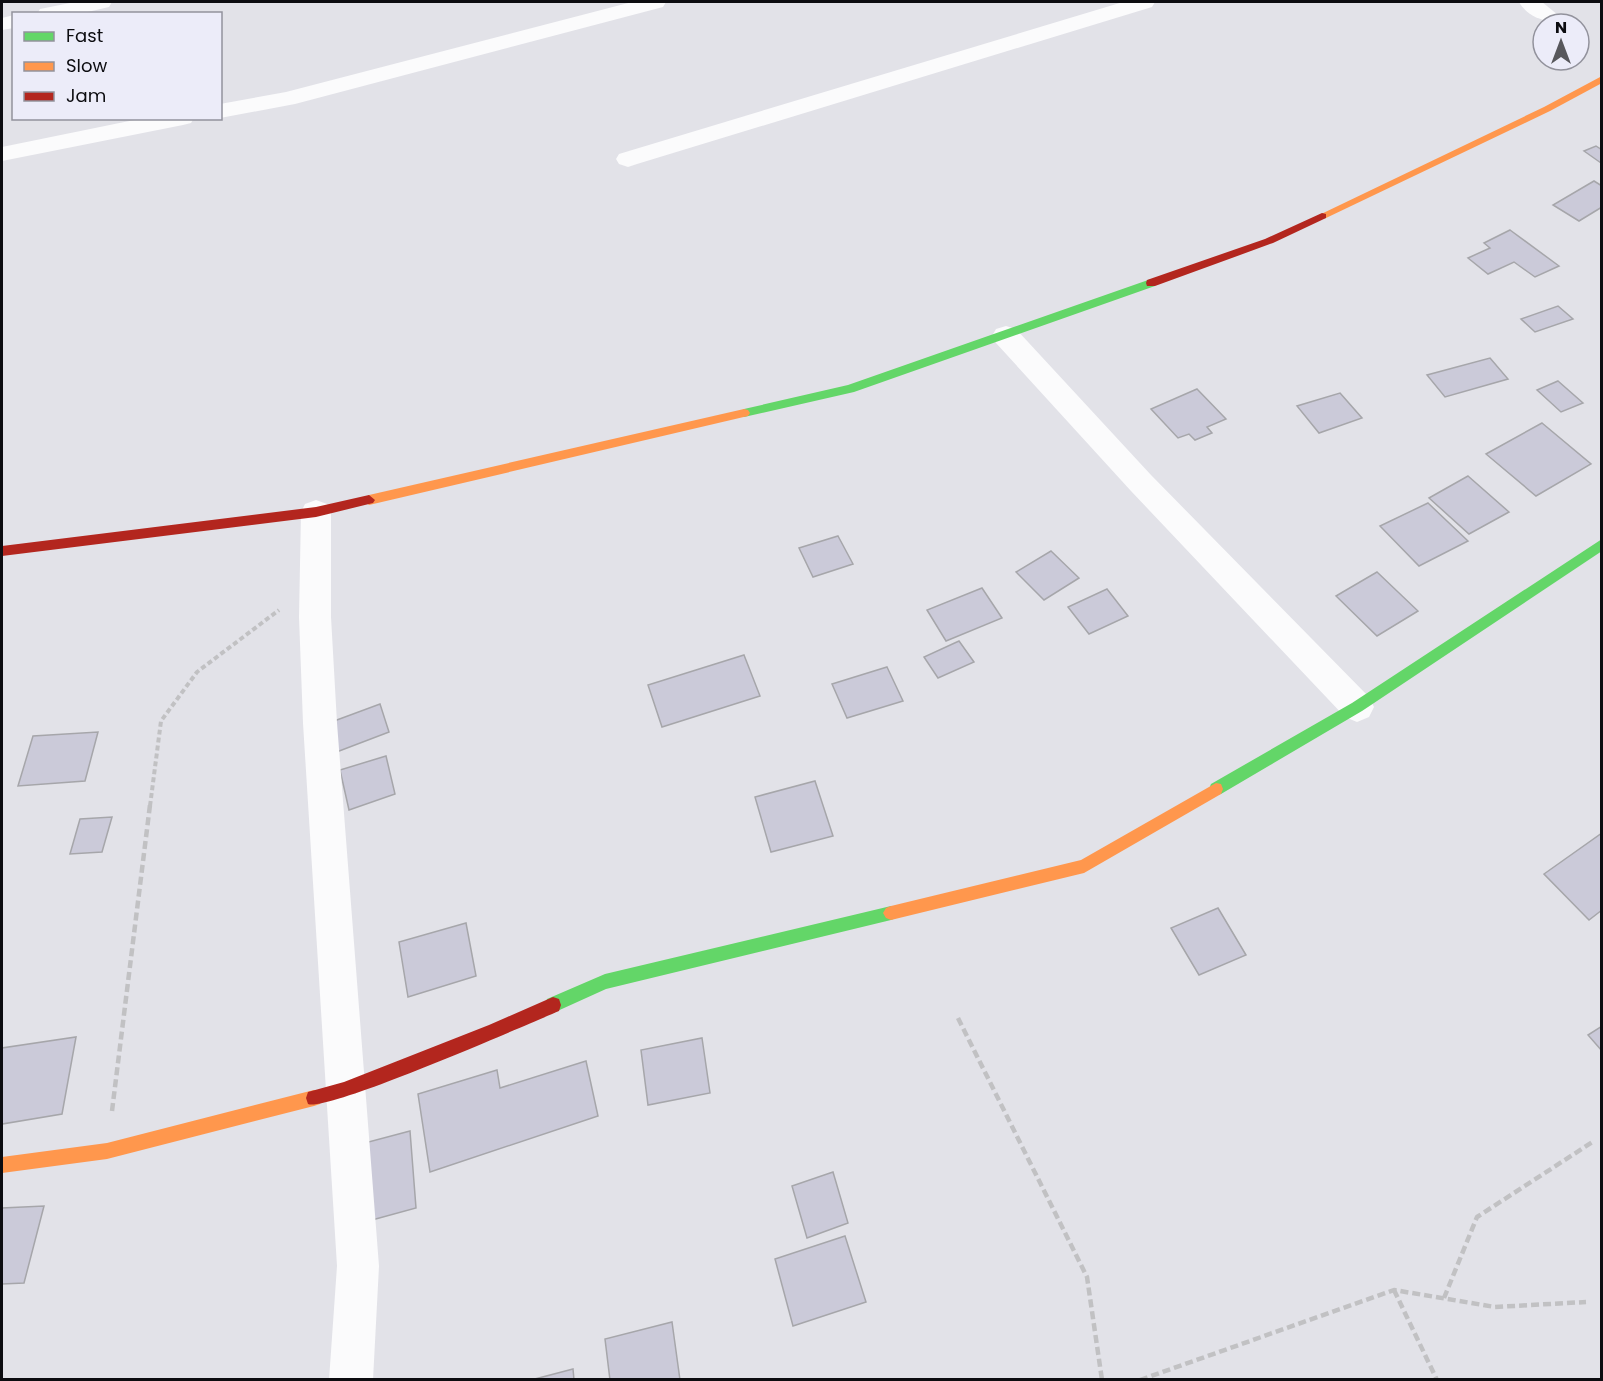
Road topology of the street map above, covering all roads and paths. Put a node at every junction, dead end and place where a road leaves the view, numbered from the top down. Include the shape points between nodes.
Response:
1 (101, 2) edge
2 (655, 2) edge
3 (1144, 2) edge
4 (1529, 2) edge
5 (57, 12) edge
6 (1544, 12) edge
7 (1602, 79) edge
8 (222, 111) edge
9 (173, 120) edge
10 (2, 154) edge
11 (628, 159) dead end
12 (1006, 336) junction
13 (316, 512) junction
14 (1602, 544) edge
15 (2, 551) edge
16 (315, 583) junction
17 (1357, 707) junction
18 (958, 1018) dead end
19 (345, 1090) junction
20 (1594, 1141) dead end
21 (107, 1151) junction
22 (2, 1165) edge
23 (1394, 1290) junction
24 (1444, 1298) junction
25 (1587, 1302) dead end
26 (351, 1380) edge
27 (1102, 1380) edge
28 (1140, 1380) edge
29 (1437, 1380) edge

1 - 5 street
2 - 8 street via 287,99
3 - 11 street
4 - 6 street
7 - 12 main road via 1269,241
9 - 10 street
12 - 13 main road via 850,389
12 - 17 street
13 - 15 main road
13 - 16 street
14 - 17 main road
16 - 19 street via 320,723
16 - 21 path via 196,672 161,722
17 - 19 main road via 1084,866 605,982
18 - 27 path via 1087,1277
19 - 21 main road
19 - 26 street via 358,1266
20 - 24 path via 1477,1217
21 - 22 main road
23 - 24 path
23 - 28 path
23 - 29 path
24 - 25 path via 1495,1307

